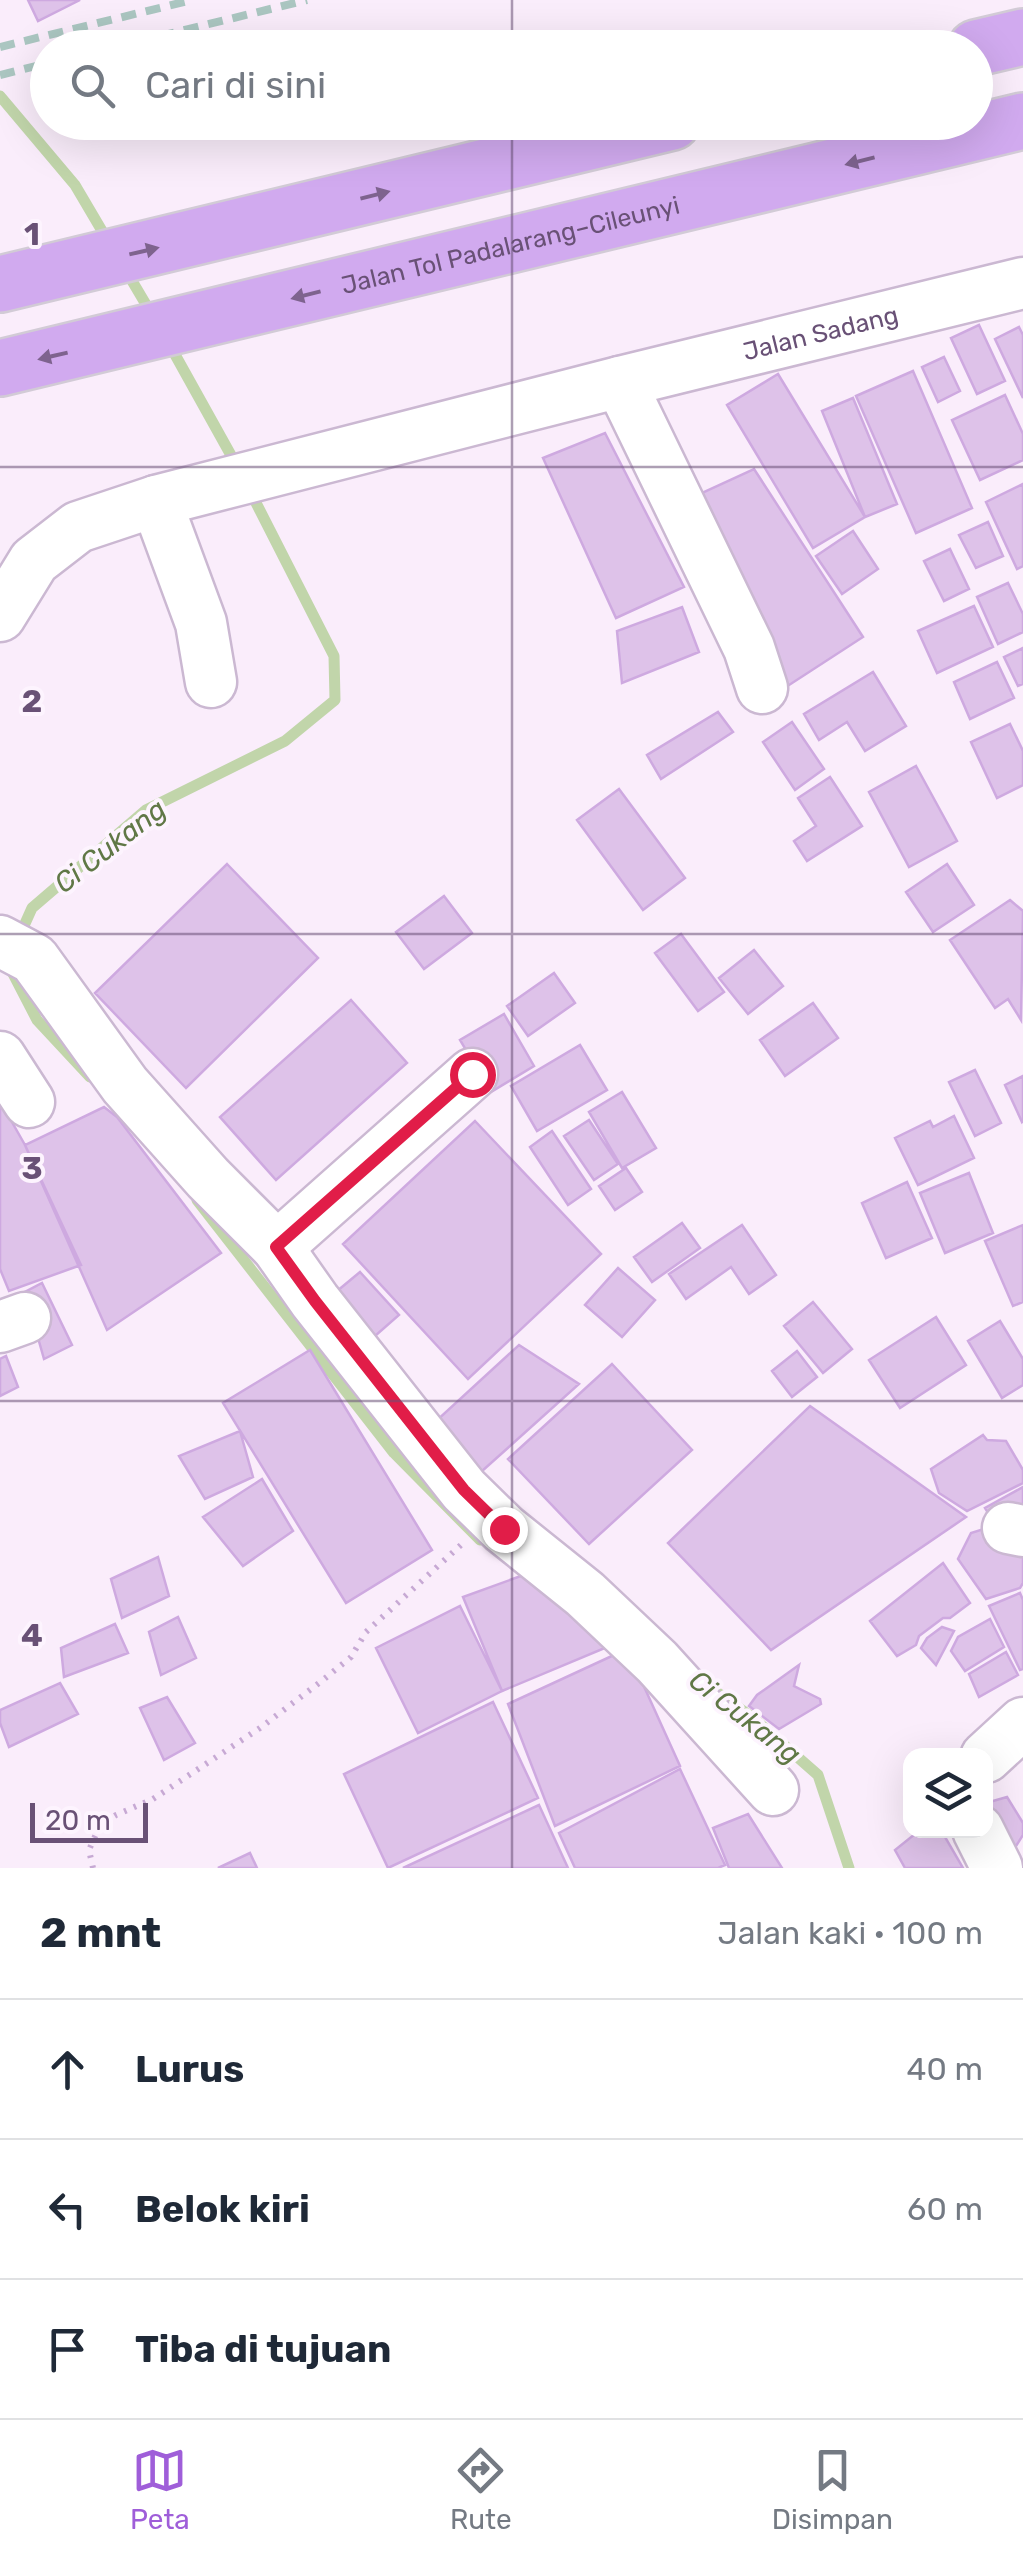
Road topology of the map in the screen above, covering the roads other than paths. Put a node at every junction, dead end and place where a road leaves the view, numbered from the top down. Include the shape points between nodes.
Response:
1 (1023, 37) edge
2 (993, 44) edge
3 (1023, 122) edge
4 (993, 129) edge
5 (598, 140) edge
6 (949, 140) edge
7 (0, 284) edge
8 (1023, 284) edge
9 (0, 368) edge
10 (620, 382) junction
11 (156, 501) junction
12 (0, 616) edge
13 (210, 682) dead end
14 (762, 688) dead end
15 (17, 950) edge
16 (0, 1058) edge
17 (472, 1074) dead end
18 (29, 1102) dead end
19 (276, 1247) junction
20 (1023, 1724) edge
21 (993, 1751) edge
22 (773, 1790) dead end
23 (982, 1838) edge
24 (997, 1868) edge

1 - 2 highway
3 -> 4 highway, Jalan Tol Padalarang–Cileunyi
7 -> 5 highway
6 -> 9 highway, Jalan Tol Padalarang–Cileunyi
8 - 10 street, Jalan Sadang
10 - 11 street, Jalan Sadang
10 - 14 street via 749,648
11 - 12 street, Jalan Sadang via 78,527 34,561
11 - 13 street via 201,623
15 - 19 street via 125,1085
16 - 18 street
17 - 19 street
19 - 22 street via 464,1490 657,1662
20 - 21 street
23 - 24 street

